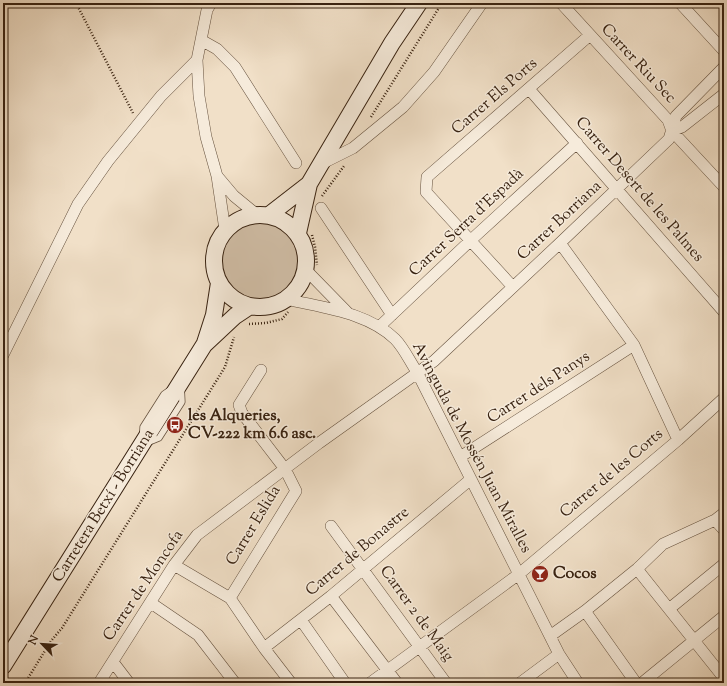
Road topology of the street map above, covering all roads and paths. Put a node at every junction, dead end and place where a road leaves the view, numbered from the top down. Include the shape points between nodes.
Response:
1 (76, 3) edge
2 (211, 3) edge
3 (419, 3) edge
4 (442, 3) edge
5 (482, 3) edge
6 (561, 3) edge
7 (680, 3) edge
8 (590, 36) junction
9 (201, 40) junction
10 (724, 51) edge
11 (197, 60) junction
12 (724, 67) edge
13 (713, 77) junction
14 (529, 89) junction
15 (724, 90) edge
16 (724, 94) edge
17 (139, 124) junction
18 (376, 129) junction
19 (672, 131) junction
20 (577, 143) junction
21 (347, 162) dead end
22 (296, 163) dead end
23 (321, 164) junction
24 (218, 176) junction
25 (309, 184) junction
26 (724, 187) edge
27 (617, 189) junction
28 (321, 203) joint
29 (262, 214) junction
30 (225, 230) junction
31 (305, 231) junction
32 (471, 240) junction
33 (560, 243) junction
34 (312, 270) junction
35 (219, 283) junction
36 (513, 287) junction
37 (289, 305) junction
38 (250, 306) junction
39 (724, 312) edge
40 (349, 314) junction
41 (392, 315) junction
42 (246, 326) dead end
43 (379, 327) junction
44 (236, 333) dead end
45 (204, 345) junction
46 (634, 346) junction
47 (3, 355) edge
48 (261, 370) dead end
49 (417, 372) junction
50 (724, 398) edge
51 (678, 440) junction
52 (460, 457) junction
53 (285, 469) junction
54 (471, 478) junction
55 (724, 513) edge
56 (715, 520) junction
57 (331, 526) dead end
58 (724, 530) edge
59 (724, 564) edge
60 (174, 565) junction
61 (363, 569) junction
62 (637, 569) junction
63 (519, 574) junction
64 (331, 596) junction
65 (230, 598) junction
66 (151, 603) junction
67 (669, 609) junction
68 (585, 611) junction
69 (724, 616) edge
70 (300, 620) junction
71 (550, 636) junction
72 (695, 640) junction
73 (420, 646) junction
74 (264, 648) junction
75 (559, 654) junction
76 (113, 662) junction
77 (3, 666) edge
78 (387, 670) junction
79 (723, 673) edge
80 (25, 683) edge
81 (99, 683) edge
82 (129, 683) edge
83 (235, 683) edge
84 (291, 683) edge
85 (345, 683) edge
86 (370, 683) edge
87 (397, 683) edge
88 (446, 683) edge
89 (520, 683) edge
90 (578, 683) edge
91 (636, 683) edge
92 (642, 683) edge

1 - 17 path
2 - 9 street via 207,10
3 - 23 main road via 392,43
4 - 18 path via 370,119
5 - 18 street via 434,72 403,107
6 - 8 street, Carrer Riu Sec
7 - 10 street
8 - 14 street, Carrer Els Ports
8 - 19 street, Carrer Riu Sec via 668,120
9 - 11 street
9 - 22 street via 217,49 235,67
11 - 17 street via 161,96
11 - 24 street via 199,96 206,137
12 - 13 street
13 - 15 street
13 - 19 street via 676,116
14 - 20 street, Carrer Desert de les Palmes
14 - 32 street, Carrer Els Ports via 427,177 426,192
16 - 19 street, Carrer Borriana via 682,127
17 - 47 street via 78,204
18 - 23 street via 353,148
19 - 26 street, Carrer Riu Sec
19 - 27 street, Carrer Borriana via 668,139
20 - 27 street, Carrer Desert de les Palmes
20 - 32 street, Carrer Serra d'Espadà
21 - 28 path
23 - 25 main road
24 - 29 street via 234,196
24 - 30 street
25 - 29 main road
25 - 31 main road
27 - 33 street, Carrer Borriana
27 - 39 street, Carrer Desert de les Palmes
28 - 41 street
29 - 30 main road via 245,217
29 - 31 main road via 280,218
30 - 35 main road via 214,255 214,270
31 - 34 main road via 304,245
31 - 34 path via 316,247
32 - 36 street
32 - 41 street, Carrer Serra d'Espadà
33 - 36 street, Carrer Borriana
33 - 46 street
34 - 37 main road via 295,291
34 - 40 street, Avinguda de Mossén Juan Miralles
35 - 38 main road via 227,294
35 - 45 main road, Carretera Betxí - Borriana via 214,315
36 - 49 street, Carrer Borriana via 434,361
37 - 38 main road
37 - 40 street, Avinguda de Mossén Juan Miralles
37 - 42 path via 282,319
38 - 45 main road, Carretera Betxí - Borriana via 235,316
40 - 43 street, Avinguda de Mossén Juan Miralles
41 - 43 street, Carrer Serra d'Espadà
43 - 49 street, Avinguda de Mossén Juan Miralles via 395,340
44 - 80 path via 225,367
45 - 77 main road, Carretera Betxí - Borriana
46 - 51 street
46 - 52 street, Carrer dels Panys
48 - 53 street via 239,405 242,413
49 - 52 street, Avinguda de Mossén Juan Miralles
49 - 53 street, Carrer de Moncofa
50 - 51 street, Carrer de les Corts
51 - 63 street, Carrer de les Corts
52 - 54 street, Avinguda de Mossén Juan Miralles
53 - 60 street, Carrer de Moncofa via 198,535
53 - 65 street, Carrer Eslida via 296,491
54 - 61 street, Carrer de Bonastre
54 - 63 street, Avinguda de Mossén Juan Miralles
55 - 56 street
56 - 58 street
56 - 62 street via 663,544
57 - 61 street, Carrer 2 de Maig
59 - 67 street
60 - 65 street
60 - 66 street, Carrer de Moncofa
61 - 64 street, Carrer de Bonastre
61 - 73 street, Carrer 2 de Maig
62 - 67 street
62 - 68 street
63 - 71 street, Avinguda de Mossén Juan Miralles
63 - 73 street, Carrer de les Corts
64 - 70 street, Carrer de Bonastre
64 - 78 street
65 - 74 street
66 - 76 street, Carrer de Moncofa
66 - 83 street via 198,635
67 - 72 street
68 - 71 street
68 - 91 street
69 - 72 street
70 - 74 street, Carrer de Bonastre
70 - 85 street
71 - 75 street, Avinguda de Mossén Juan Miralles
72 - 79 street
72 - 92 street
73 - 78 street, Carrer de les Corts
73 - 88 street, Carrer 2 de Maig
74 - 84 street
75 - 89 street
75 - 90 street, Avinguda de Mossén Juan Miralles
76 - 81 street, Carrer de Moncofa
76 - 82 street
78 - 86 street, Carrer de les Corts
78 - 87 street

